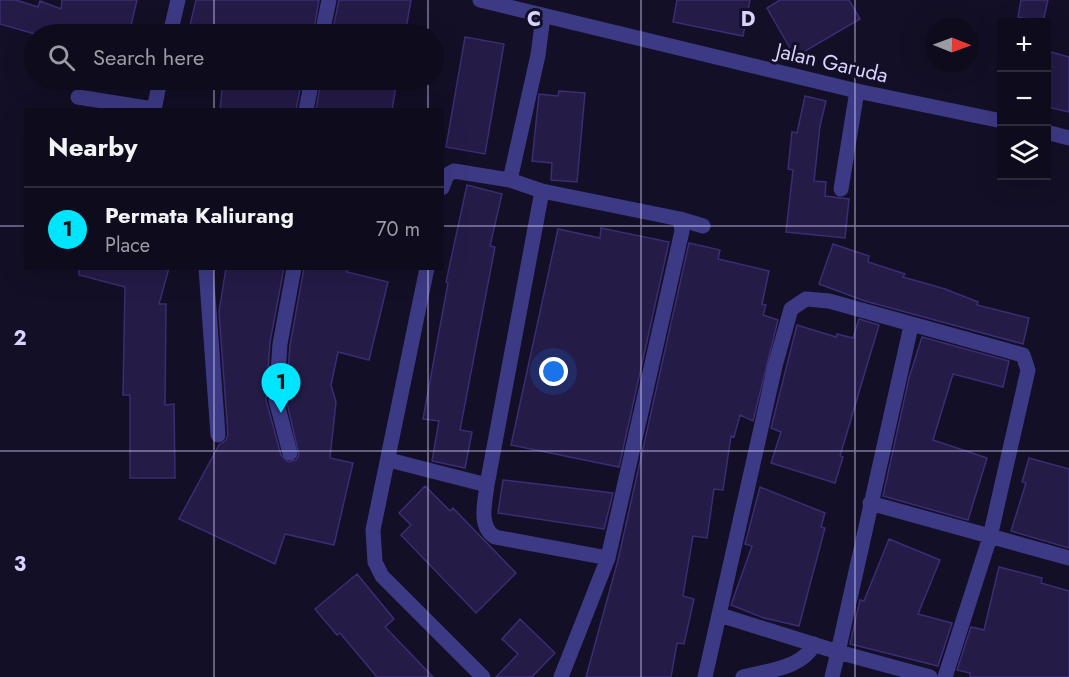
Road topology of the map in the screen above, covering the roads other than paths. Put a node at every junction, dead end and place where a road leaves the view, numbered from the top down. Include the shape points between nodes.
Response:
1 (178, 0) edge
2 (329, 0) edge
3 (480, 0) edge
4 (543, 17) junction
5 (172, 24) edge
6 (324, 24) edge
7 (158, 90) edge
8 (310, 90) edge
9 (857, 91) junction
10 (78, 97) dead end
11 (147, 108) edge
12 (153, 108) edge
13 (306, 108) edge
14 (997, 120) edge
15 (1051, 133) edge
16 (1069, 138) edge
17 (510, 180) junction
18 (444, 183) edge
19 (841, 189) dead end
20 (542, 192) junction
21 (680, 219) junction
22 (703, 226) dead end
23 (206, 270) edge
24 (294, 270) edge
25 (427, 270) edge
26 (911, 326) junction
27 (218, 435) dead end
28 (290, 453) dead end
29 (389, 460) junction
30 (487, 485) junction
31 (870, 503) junction
32 (990, 537) junction
33 (608, 558) junction
34 (1069, 558) edge
35 (720, 615) junction
36 (814, 644) junction
37 (838, 652) junction
38 (483, 677) edge
39 (561, 677) edge
40 (705, 677) edge
41 (743, 677) edge
42 (832, 677) edge
43 (930, 677) edge
44 (945, 677) edge

1 - 5 street
2 - 6 street
3 - 4 street, Jalan Garuda
4 - 9 street, Jalan Garuda
4 - 17 street
7 - 12 street
8 - 13 street
9 - 14 street, Jalan Garuda
9 - 19 street
10 - 11 street
15 - 16 street
17 - 18 street via 454,171
17 - 20 street
20 - 21 street
20 - 30 street
21 - 22 street
21 - 33 street via 682,231
23 - 27 street
24 - 28 street via 280,344 276,400
25 - 29 street
26 - 31 street
26 - 32 street via 1023,355 1028,369
26 - 35 street via 829,302 806,299 791,309
29 - 30 street
29 - 38 street via 373,530 375,562 382,576
30 - 33 street via 484,522 489,533
31 - 32 street
31 - 37 street
32 - 34 street
32 - 44 street
33 - 39 street
35 - 36 street
35 - 40 street
36 - 37 street
36 - 41 street via 801,662
37 - 42 street
37 - 43 street

